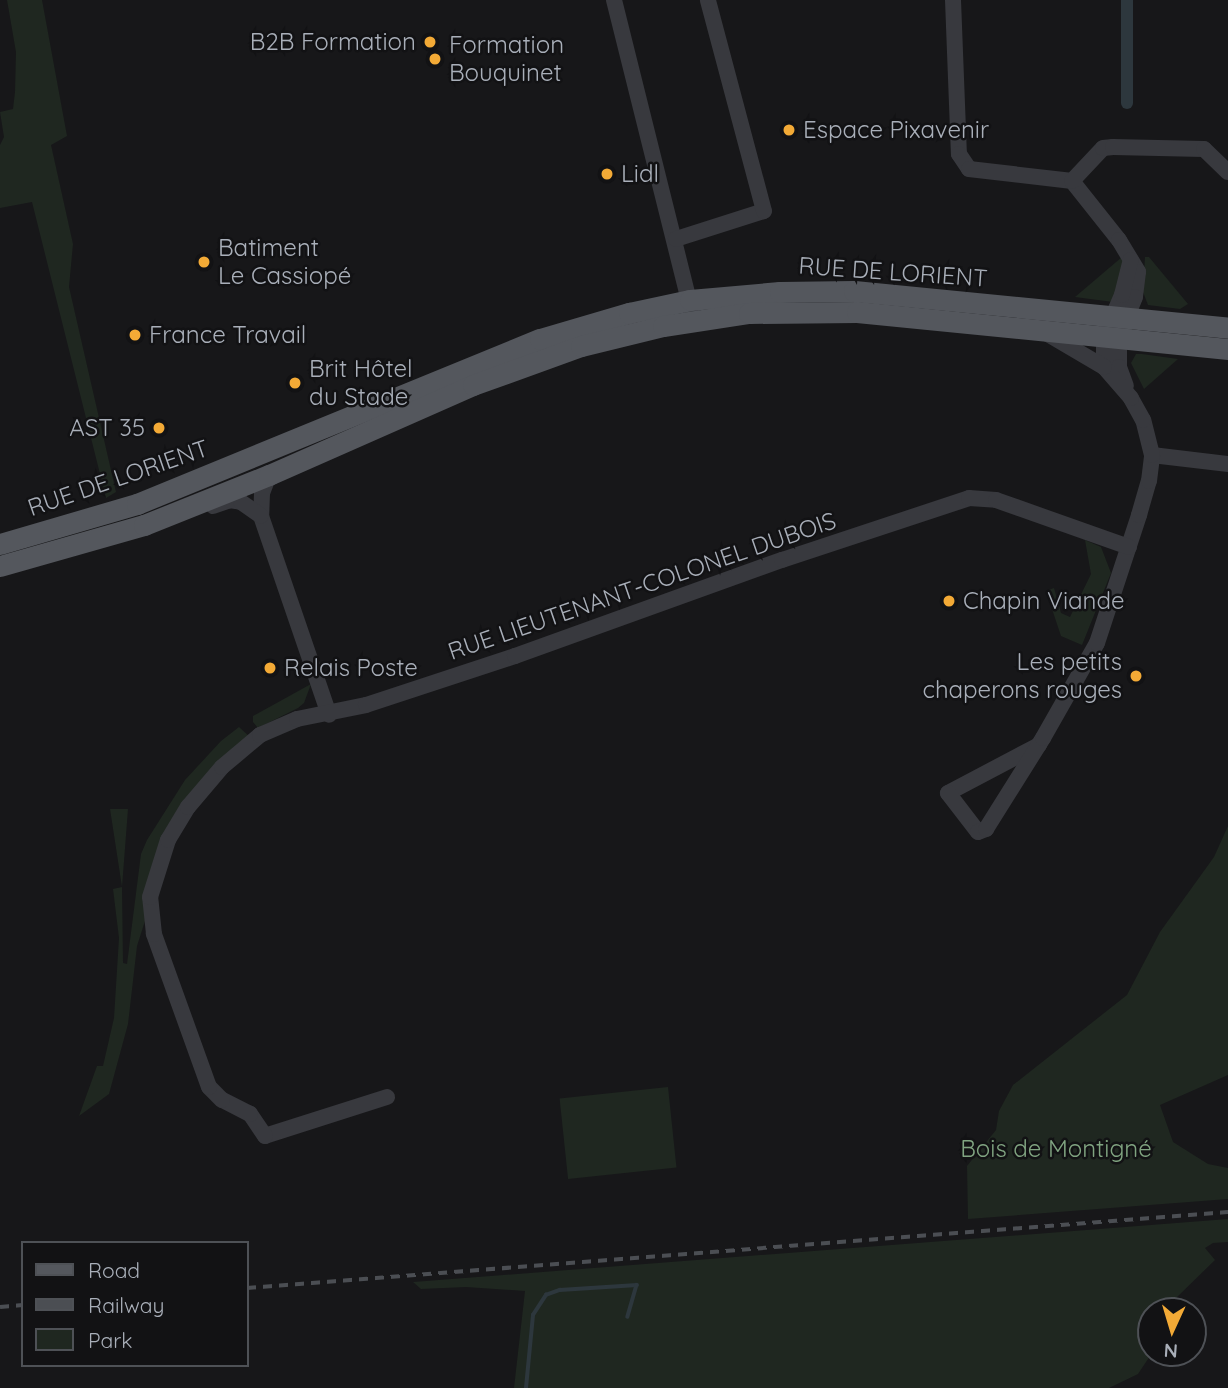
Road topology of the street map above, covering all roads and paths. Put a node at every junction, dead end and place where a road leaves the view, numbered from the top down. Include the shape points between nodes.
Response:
1 (614, 0) edge
2 (708, 0) edge
3 (953, 0) edge
4 (1228, 172) edge
5 (1072, 181) junction
6 (676, 239) junction
7 (888, 304) junction
8 (692, 311) junction
9 (1116, 328) junction
10 (1228, 328) edge
11 (1038, 329) junction
12 (1228, 349) edge
13 (1104, 367) junction
14 (472, 376) junction
15 (1131, 398) junction
16 (1152, 455) junction
17 (252, 458) junction
18 (1228, 464) edge
19 (269, 475) junction
20 (248, 484) junction
21 (261, 516) junction
22 (144, 524) junction
23 (0, 544) edge
24 (1129, 548) junction
25 (0, 566) edge
26 (328, 715) junction
27 (1039, 745) junction
28 (387, 1097) dead end

1 - 6 street
2 - 6 street via 764,212
3 - 5 street via 957,124 963,162 969,169
4 - 5 street via 1204,149 1113,147 1103,148
5 - 9 street via 1138,272 1138,283
6 - 8 street
7 - 8 main road, RUE DE LORIENT
7 - 9 main road, RUE DE LORIENT
7 - 11 main road, RUE DE LORIENT
8 - 14 main road, RUE DE LORIENT via 578,326
9 - 10 main road, RUE DE LORIENT
9 - 11 main road, RUE DE LORIENT
9 - 12 main road, RUE DE LORIENT
9 - 13 street
9 - 15 street via 1118,362
11 - 13 street
13 - 15 street
14 - 17 main road, RUE DE LORIENT
14 - 19 main road, RUE DE LORIENT
15 - 16 street via 1143,420
16 - 18 street
16 - 24 street
17 - 20 street
17 - 23 main road, RUE DE LORIENT via 117,510
19 - 20 main road, RUE DE LORIENT
19 - 21 street
20 - 22 main road, RUE DE LORIENT
21 - 22 street, RUE DE LORIENT via 230,500 157,526
21 - 26 street
22 - 25 main road, RUE DE LORIENT
24 - 26 street, RUE LIEUTENANT-COLONEL DUBOIS via 996,500 969,498 503,660
24 - 27 street via 1097,643
26 - 28 street, RUE LIEUTENANT-COLONEL DUBOIS via 297,719 260,735 222,767 188,807 157,868 150,897 154,934 209,1087 222,1100 250,1114 265,1136
27 - 27 street via 948,793 978,832 986,829

